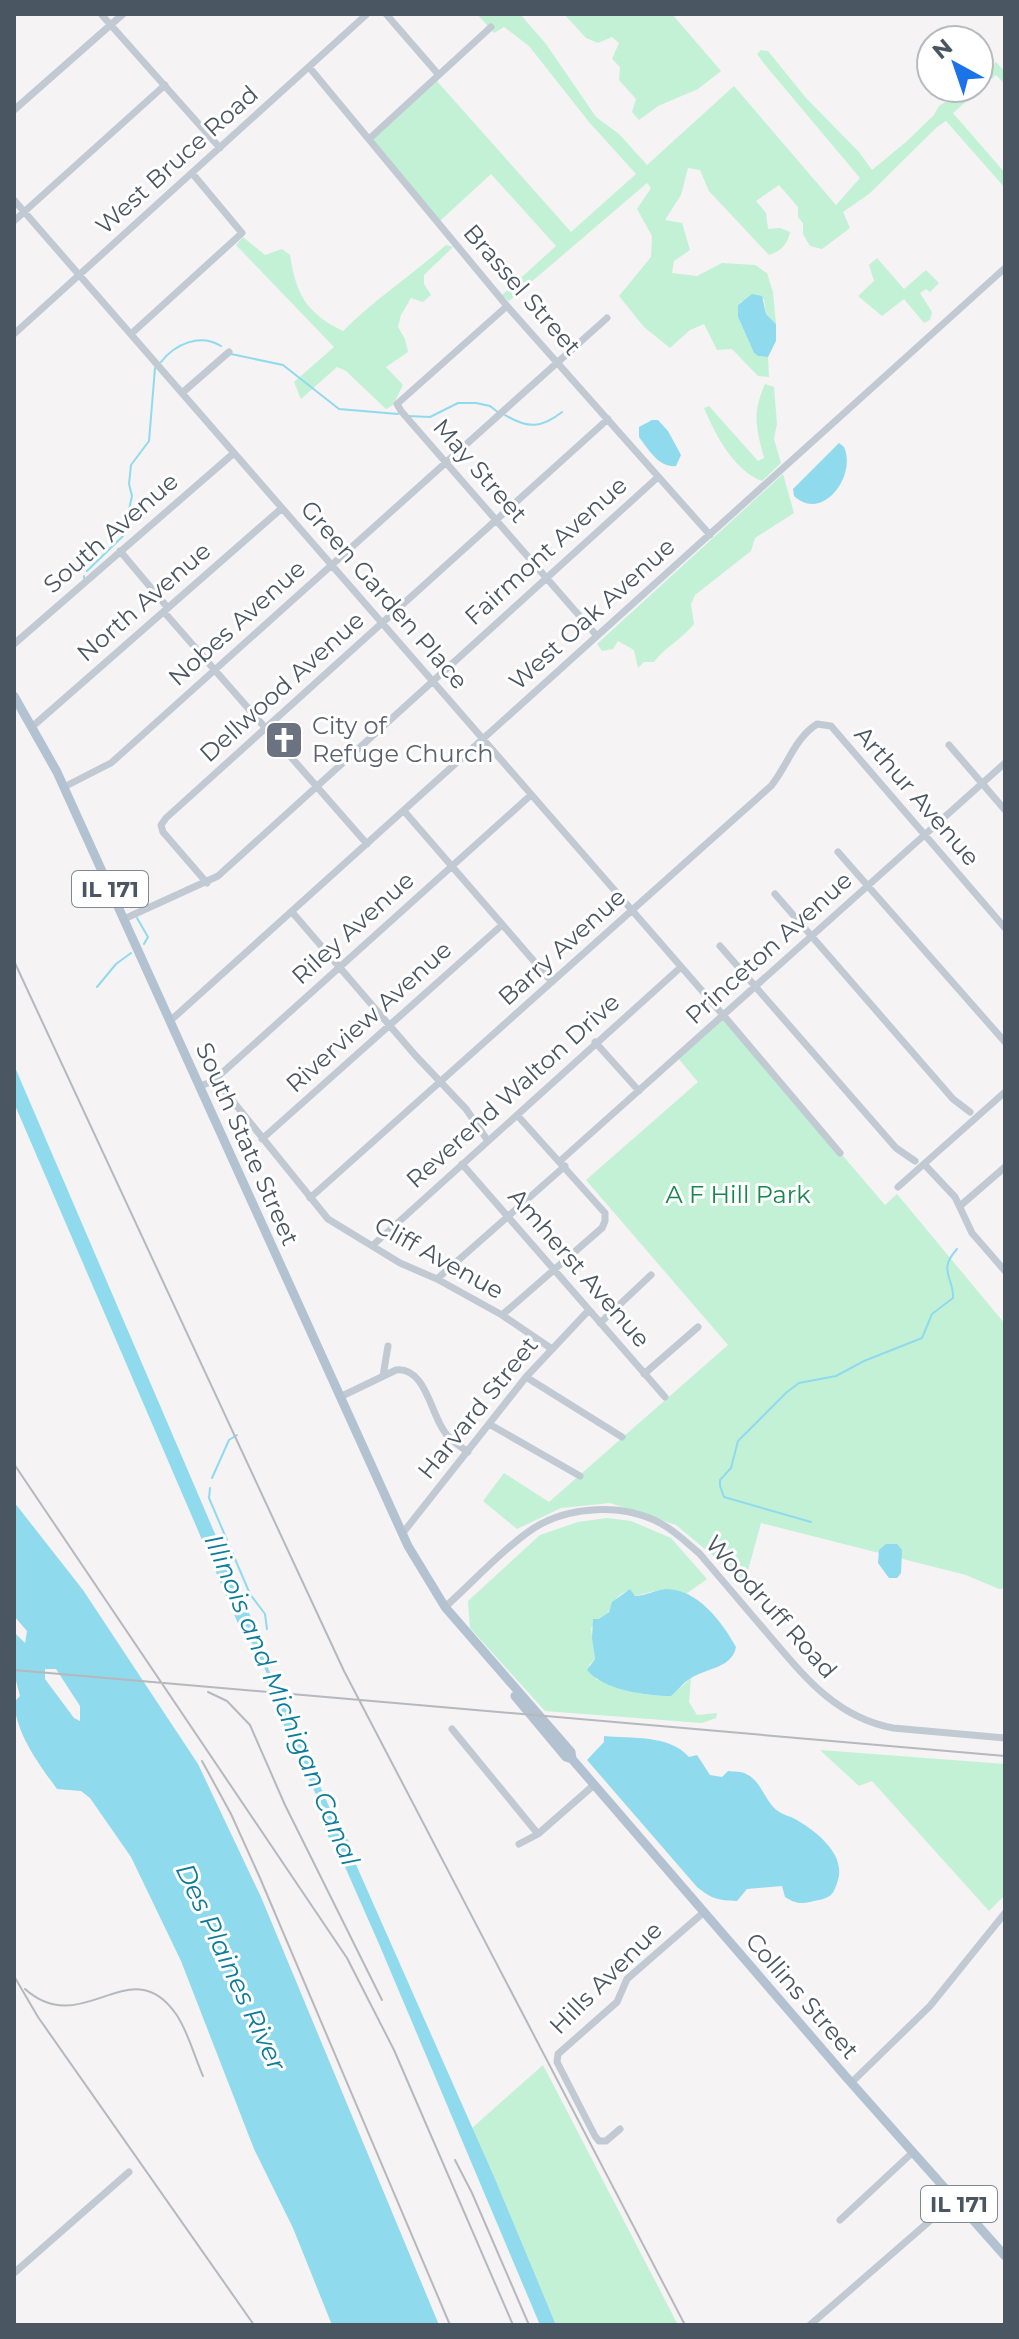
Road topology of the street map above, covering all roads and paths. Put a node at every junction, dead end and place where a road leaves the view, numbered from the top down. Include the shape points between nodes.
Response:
1 (101, 14) edge
2 (123, 14) edge
3 (367, 14) edge
4 (386, 14) edge
5 (110, 25) junction
6 (491, 27) dead end
7 (309, 67) junction
8 (438, 74) junction
9 (165, 85) junction
10 (14, 110) edge
11 (369, 139) junction
12 (220, 148) junction
13 (192, 173) junction
14 (14, 200) edge
15 (24, 211) junction
16 (14, 221) edge
17 (1005, 268) edge
18 (80, 276) junction
19 (507, 306) junction
20 (607, 318) dead end
21 (14, 334) edge
22 (131, 334) junction
23 (229, 352) dead end
24 (557, 361) junction
25 (182, 393) junction
26 (608, 419) junction
27 (234, 453) junction
28 (447, 462) junction
29 (658, 477) junction
30 (282, 508) junction
31 (497, 520) junction
32 (710, 535) junction
33 (120, 551) junction
34 (331, 565) junction
35 (547, 578) junction
36 (166, 610) junction
37 (382, 623) junction
38 (597, 636) junction
39 (14, 644) edge
40 (215, 670) junction
41 (432, 680) junction
42 (14, 696) edge
43 (33, 726) junction
44 (831, 726) joint
45 (266, 729) junction
46 (483, 740) junction
47 (949, 745) dead end
48 (1005, 763) edge
49 (982, 784) junction
50 (316, 786) junction
51 (64, 787) junction
52 (531, 795) junction
53 (1005, 810) edge
54 (404, 811) junction
55 (924, 835) junction
56 (367, 844) junction
57 (838, 852) dead end
58 (452, 867) junction
59 (207, 883) junction
60 (868, 885) junction
61 (775, 894) dead end
62 (632, 910) junction
63 (292, 912) junction
64 (124, 919) junction
65 (502, 925) junction
66 (1005, 928) edge
67 (812, 936) junction
68 (720, 946) dead end
69 (338, 967) junction
70 (681, 967) junction
71 (552, 982) junction
72 (755, 988) junction
73 (724, 1016) junction
74 (170, 1021) junction
75 (389, 1025) junction
76 (595, 1042) junction
77 (1005, 1042) edge
78 (441, 1081) junction
79 (212, 1082) junction
80 (199, 1086) junction
81 (639, 1091) junction
82 (1005, 1092) edge
83 (970, 1112) dead end
84 (517, 1115) junction
85 (262, 1139) junction
86 (488, 1141) junction
87 (840, 1153) dead end
88 (915, 1161) dead end
89 (462, 1164) junction
90 (562, 1164) junction
91 (924, 1164) junction
92 (1005, 1167) edge
93 (898, 1187) dead end
94 (310, 1198) junction
95 (960, 1206) junction
96 (508, 1217) junction
97 (372, 1246) junction
98 (555, 1270) junction
99 (1005, 1271) edge
100 (651, 1275) dead end
101 (437, 1279) junction
102 (589, 1310) junction
103 (502, 1315) junction
104 (600, 1323) junction
105 (698, 1327) dead end
106 (388, 1346) dead end
107 (552, 1349) junction
108 (644, 1374) junction
109 (383, 1376) junction
110 (526, 1377) junction
111 (340, 1397) junction
112 (665, 1397) dead end
113 (489, 1424) junction
114 (622, 1437) dead end
115 (468, 1452) junction
116 (580, 1476) dead end
117 (402, 1534) junction
118 (445, 1607) junction
119 (452, 1729) dead end
120 (1005, 1738) edge
121 (594, 1785) junction
122 (538, 1834) junction
123 (519, 1844) dead end
124 (704, 1912) junction
125 (1005, 1913) edge
126 (851, 2083) junction
127 (620, 2129) dead end
128 (913, 2152) junction
129 (129, 2172) dead end
130 (955, 2199) junction
131 (840, 2220) dead end
132 (1005, 2256) edge
133 (14, 2273) edge
134 (810, 2325) edge

1 - 5 street
2 - 5 street
3 - 7 street, West Bruce Road
4 - 8 street
5 - 9 street
5 - 10 street
6 - 8 street
7 - 11 street, Brassel Street
7 - 12 street, West Bruce Road
8 - 11 street
9 - 12 street
9 - 15 street
11 - 19 street, Brassel Street
12 - 13 street, West Bruce Road
13 - 18 street, West Bruce Road
13 - 22 street via 242,233
14 - 15 street, Green Garden Place
15 - 16 street
15 - 18 street, Green Garden Place
17 - 32 street, West Oak Avenue
18 - 21 street, West Bruce Road
18 - 22 street, Green Garden Place
19 - 24 street, Brassel Street
19 - 28 street, May Street via 397,404
20 - 24 street, Nobes Avenue
22 - 25 street, Green Garden Place
23 - 25 street
24 - 26 street, Brassel Street
24 - 28 street, Nobes Avenue
25 - 27 street, Green Garden Place
26 - 29 street, Brassel Street
26 - 31 street, Dellwood Avenue
27 - 30 street, Green Garden Place
27 - 33 street, South Avenue
28 - 31 street, May Street
28 - 34 street, Nobes Avenue
29 - 32 street, Brassel Street
29 - 35 street, Fairmont Avenue
30 - 34 street, Green Garden Place
30 - 36 street, North Avenue
31 - 35 street, May Street
31 - 37 street, Dellwood Avenue
32 - 38 street, West Oak Avenue
33 - 36 street
33 - 39 street, South Avenue
34 - 37 street, Green Garden Place
34 - 40 street, Nobes Avenue
35 - 38 street, May Street
35 - 41 street, Fairmont Avenue
36 - 40 street
36 - 43 street, North Avenue
37 - 41 street, Green Garden Place
37 - 45 street, Dellwood Avenue
38 - 46 street, West Oak Avenue
40 - 45 street
40 - 51 street, Nobes Avenue via 111,763
41 - 46 street, Green Garden Place
41 - 50 street, Fairmont Avenue
42 - 43 main road, South State Street / IL 171
43 - 51 main road, South State Street / IL 171
44 - 55 street, Arthur Avenue
44 - 62 street, Barry Avenue via 817,724 807,731 771,786
45 - 50 street
45 - 59 street, Dellwood Avenue via 161,825
46 - 52 street, Green Garden Place
46 - 54 street, West Oak Avenue
47 - 49 street
48 - 49 street, Princeton Avenue
49 - 53 street
49 - 55 street, Princeton Avenue
50 - 56 street
50 - 59 street, Fairmont Avenue
51 - 64 main road, South State Street / IL 171
52 - 58 street, Riley Avenue
52 - 62 street, Green Garden Place
54 - 56 street, West Oak Avenue
54 - 58 street
55 - 60 street, Princeton Avenue
55 - 66 street, Arthur Avenue
56 - 63 street, West Oak Avenue
57 - 60 street
58 - 65 street
58 - 69 street, Riley Avenue
59 - 64 street, Fairmont Avenue
60 - 67 street, Princeton Avenue
60 - 77 street
61 - 67 street
62 - 70 street, Green Garden Place
62 - 71 street, Barry Avenue
63 - 69 street
63 - 74 street, West Oak Avenue
64 - 74 main road, South State Street / IL 171
65 - 71 street
65 - 75 street, Riverview Avenue
67 - 72 street, Princeton Avenue
67 - 83 street
68 - 72 street
69 - 75 street
69 - 79 street, Riley Avenue
70 - 73 street, Green Garden Place
70 - 76 street, Reverend Walton Drive
71 - 78 street, Barry Avenue
72 - 73 street, Princeton Avenue
72 - 88 street via 896,1148
73 - 81 street, Princeton Avenue
73 - 87 street, Green Garden Place
74 - 80 main road, South State Street / IL 171
75 - 78 street
75 - 85 street, Riverview Avenue
76 - 81 street
76 - 84 street, Reverend Walton Drive
78 - 86 street
78 - 94 street, Barry Avenue
79 - 80 street, Riley Avenue
79 - 85 street, Cliff Avenue
80 - 111 main road, South State Street / IL 171
81 - 90 street, Princeton Avenue
82 - 91 street
84 - 86 street, Reverend Walton Drive
84 - 90 street
85 - 94 street, Cliff Avenue
86 - 89 street, Reverend Walton Drive
89 - 96 street, Amherst Avenue
89 - 97 street, Reverend Walton Drive
90 - 96 street, Princeton Avenue
90 - 98 street via 605,1213 605,1221
91 - 93 street
91 - 95 street
92 - 95 street
94 - 97 street, Cliff Avenue via 328,1219
95 - 99 street via 972,1233
96 - 98 street, Amherst Avenue
96 - 101 street, Princeton Avenue
97 - 101 street, Cliff Avenue
98 - 102 street, Amherst Avenue
98 - 103 street
100 - 104 street
101 - 103 street, Cliff Avenue
102 - 104 street, Amherst Avenue
102 - 107 street, Harvard Street
103 - 107 street, Cliff Avenue
104 - 108 street, Amherst Avenue
105 - 108 street
106 - 109 street
107 - 110 street, Harvard Street
108 - 112 street, Amherst Avenue
109 - 111 street
109 - 115 street via 406,1369 416,1376 444,1432
110 - 113 street, Harvard Street
110 - 114 street
111 - 117 main road, South State Street / IL 171
113 - 115 street, Harvard Street
113 - 116 street
115 - 117 street, Harvard Street
117 - 118 main road, South State Street / IL 171
118 - 120 street, Woodruff Road via 534,1528 581,1511 639,1515 678,1534 699,1553 810,1683 848,1713 893,1728
118 - 121 main road, Collins Street / IL 171
119 - 122 street
121 - 122 street
121 - 124 main road, Collins Street / IL 171
122 - 123 street
124 - 126 main road, Collins Street / IL 171
124 - 127 street, Hills Avenue via 627,1979 617,2002 558,2054 557,2062 599,2141
125 - 126 street via 930,2006
126 - 128 main road, Collins Street / IL 171
128 - 130 main road, Collins Street / IL 171
128 - 131 street
129 - 133 street
130 - 132 main road, Collins Street / IL 171
130 - 134 street

